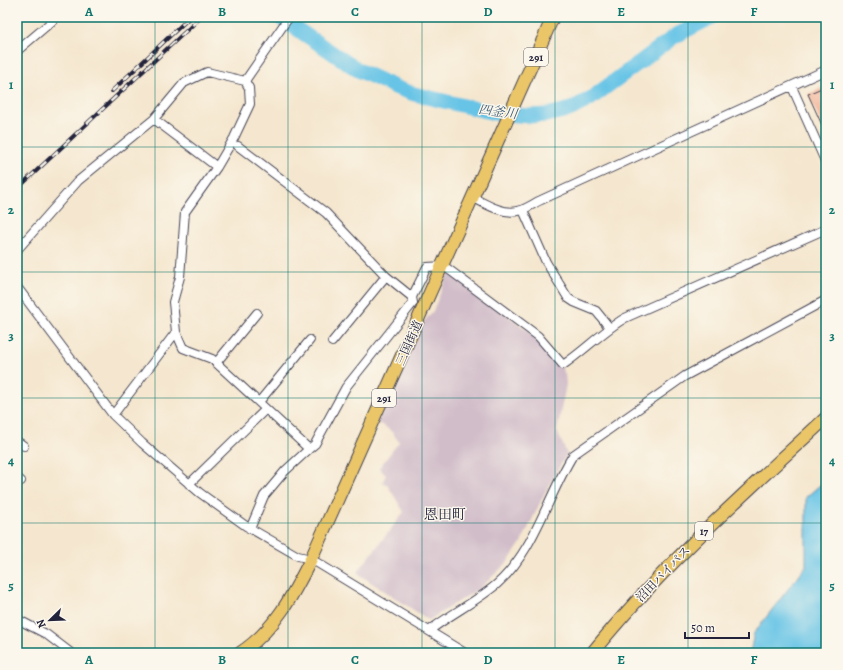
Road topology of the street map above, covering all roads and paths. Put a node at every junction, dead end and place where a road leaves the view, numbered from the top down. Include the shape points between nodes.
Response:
1 (58, 17) edge
2 (553, 17) edge
3 (289, 18) edge
4 (17, 51) edge
5 (826, 70) edge
6 (245, 81) junction
7 (792, 87) junction
8 (154, 119) junction
9 (238, 146) dead end
10 (826, 163) edge
11 (217, 167) junction
12 (474, 198) junction
13 (523, 210) junction
14 (826, 229) edge
15 (17, 250) edge
16 (444, 266) junction
17 (386, 276) junction
18 (17, 287) edge
19 (412, 297) junction
20 (826, 300) edge
21 (257, 313) dead end
22 (609, 327) junction
23 (176, 332) junction
24 (310, 340) dead end
25 (332, 342) dead end
26 (216, 363) junction
27 (259, 402) junction
28 (266, 409) junction
29 (113, 415) junction
30 (826, 418) edge
31 (17, 441) edge
32 (24, 446) dead end
33 (309, 449) junction
34 (189, 484) junction
35 (250, 529) junction
36 (311, 559) junction
37 (17, 619) edge
38 (428, 631) junction
39 (71, 653) edge
40 (240, 653) edge
41 (465, 653) edge
42 (592, 653) edge

1 - 4 street
2 - 12 highway, 三国街道 / 291
3 - 6 street
5 - 7 street
6 - 8 street via 206,72 184,83
6 - 11 street via 249,88 250,104
7 - 10 street
7 - 13 street
8 - 11 street
8 - 15 street via 78,181
9 - 17 street via 326,213
11 - 23 street via 185,212 180,277 173,302
12 - 13 street via 501,210
12 - 16 highway, 三国街道 / 291
13 - 22 street via 546,262 568,298 596,311
14 - 22 street
16 - 19 street via 427,267
16 - 22 street via 538,336 563,365 582,352
16 - 36 highway, 三国街道 / 291
17 - 19 street
17 - 25 street
18 - 29 street
19 - 33 street via 413,303 346,387 315,444
20 - 38 street via 685,376 573,456 527,547 508,572 482,596
21 - 26 street
23 - 26 street via 183,348
23 - 29 street
24 - 27 street
26 - 27 street
27 - 28 street
28 - 33 street
28 - 34 street
29 - 34 street
30 - 42 highway, 沼田バイパス / 17 via 702,533 623,616
31 - 32 street
33 - 35 street via 264,496
34 - 35 street
35 - 36 street via 298,556
36 - 38 street
36 - 40 highway, 三国街道 / 291 via 280,615 263,634
37 - 39 street via 46,634
38 - 41 street

